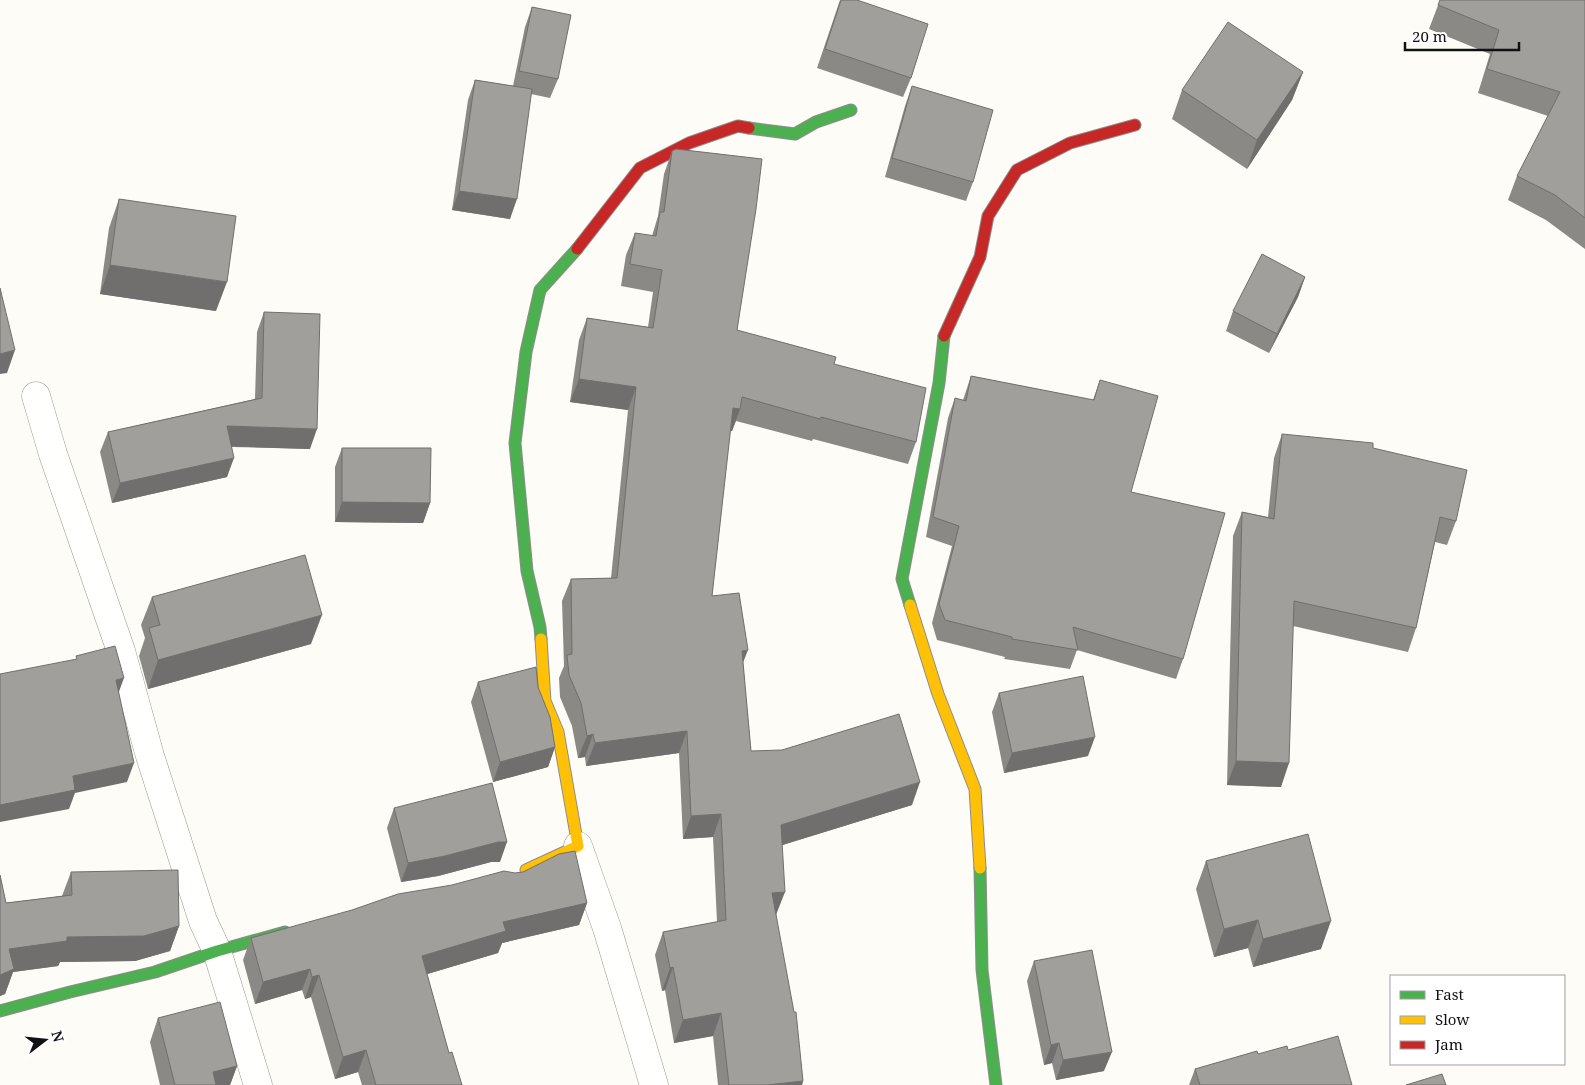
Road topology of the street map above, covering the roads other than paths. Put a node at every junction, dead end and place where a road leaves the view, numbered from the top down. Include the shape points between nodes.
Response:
1 (851, 110) dead end
2 (1135, 125) dead end
3 (36, 396) dead end
4 (578, 846) junction
5 (518, 874) edge
6 (293, 930) edge
7 (217, 951) junction
8 (0, 1011) edge
9 (258, 1085) edge
10 (654, 1085) edge
11 (996, 1085) edge

1 - 4 street via 816,122 795,134 738,126 689,143 640,168 573,254 540,290 526,352 515,443 527,571 540,627 545,701 558,732
2 - 11 street via 1070,143 1017,170 988,216 980,258 944,333 939,383 902,579 938,694 975,789 982,970
3 - 7 street via 121,651 202,921
4 - 5 street
4 - 10 street via 607,928
6 - 7 street
7 - 8 street via 156,972
7 - 9 street

